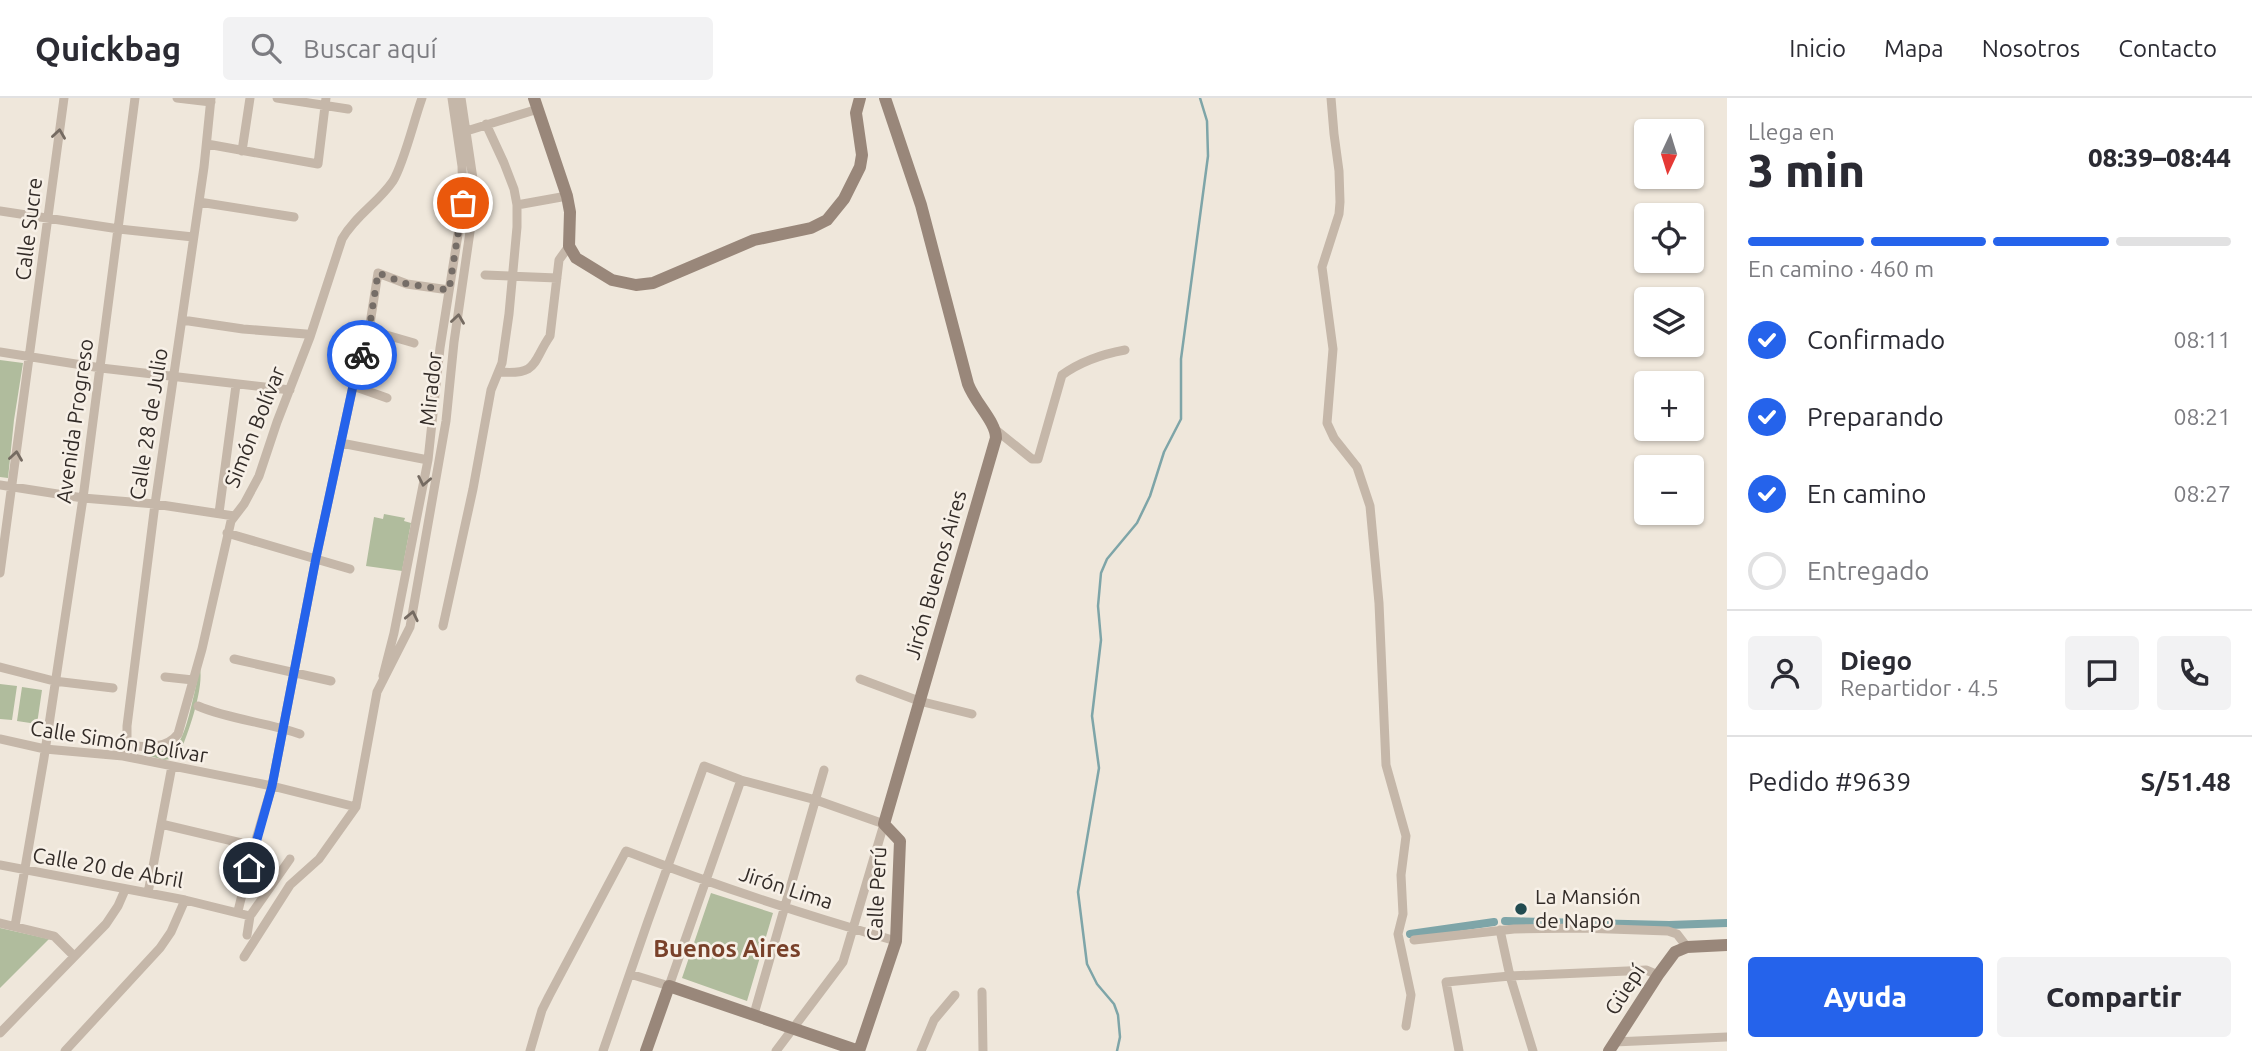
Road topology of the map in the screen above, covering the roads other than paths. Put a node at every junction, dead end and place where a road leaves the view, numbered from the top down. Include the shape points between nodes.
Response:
1 (64, 98) edge
2 (135, 98) edge
3 (177, 98) edge
4 (250, 98) edge
5 (277, 98) edge
6 (422, 98) edge
7 (452, 98) edge
8 (461, 98) edge
9 (860, 98) edge
10 (885, 98) edge
11 (1331, 98) edge
12 (211, 100) edge
13 (325, 102) edge
14 (536, 104) edge
15 (348, 109) dead end
16 (486, 124) junction
17 (461, 133) junction
18 (207, 144) junction
19 (242, 151) junction
20 (567, 196) junction
21 (199, 202) junction
22 (517, 205) junction
23 (0, 211) edge
24 (295, 217) dead end
25 (47, 218) junction
26 (119, 229) junction
27 (193, 237) junction
28 (569, 246) junction
29 (485, 275) dead end
30 (513, 276) junction
31 (557, 278) junction
32 (449, 290) junction
33 (183, 320) junction
34 (369, 330) junction
35 (310, 337) junction
36 (414, 343) dead end
37 (1125, 350) dead end
38 (0, 352) edge
39 (30, 356) junction
40 (101, 368) junction
41 (500, 372) junction
42 (174, 377) junction
43 (236, 385) junction
44 (353, 386) junction
45 (290, 390) junction
46 (387, 398) dead end
47 (996, 430) junction
48 (341, 443) junction
49 (428, 460) junction
50 (0, 485) edge
51 (12, 487) junction
52 (83, 498) junction
53 (155, 504) junction
54 (219, 513) junction
55 (234, 516) junction
56 (227, 533) junction
57 (316, 558) junction
58 (350, 569) dead end
59 (0, 573) edge
60 (443, 626) dead end
61 (234, 659) dead end
62 (0, 667) edge
63 (293, 671) junction
64 (165, 677) dead end
65 (383, 677) junction
66 (860, 679) dead end
67 (193, 680) junction
68 (54, 681) junction
69 (331, 681) dead end
70 (113, 688) dead end
71 (919, 701) junction
72 (198, 706) dead end
73 (972, 714) dead end
74 (283, 728) junction
75 (300, 734) dead end
76 (0, 739) edge
77 (127, 745) junction
78 (45, 749) junction
79 (123, 756) junction
80 (172, 766) junction
81 (824, 770) dead end
82 (741, 780) junction
83 (272, 786) junction
84 (816, 800) junction
85 (356, 807) junction
86 (161, 824) junction
87 (884, 824) junction
88 (254, 846) junction
89 (290, 859) dead end
90 (0, 865) edge
91 (668, 867) junction
92 (23, 870) junction
93 (706, 880) junction
94 (125, 890) junction
95 (148, 893) junction
96 (185, 900) junction
97 (785, 906) junction
98 (238, 911) junction
99 (250, 916) junction
100 (0, 923) edge
101 (15, 926) junction
102 (853, 929) junction
103 (1500, 930) junction
104 (247, 935) dead end
105 (1414, 940) dead end
106 (896, 941) junction
107 (1727, 946) edge
108 (1688, 947) junction
109 (74, 956) junction
110 (244, 957) dead end
111 (630, 974) junction
112 (1658, 975) junction
113 (1510, 976) junction
114 (669, 986) junction
115 (982, 992) dead end
116 (955, 995) dead end
117 (754, 1014) junction
118 (1406, 1026) dead end
119 (792, 1030) junction
120 (0, 1033) edge
121 (1727, 1037) edge
122 (1612, 1047) edge
123 (65, 1051) edge
124 (530, 1051) edge
125 (603, 1051) edge
126 (646, 1051) edge
127 (776, 1051) edge
128 (859, 1051) edge
129 (921, 1051) edge
130 (983, 1051) edge
131 (1460, 1051) edge
132 (1533, 1051) edge

25 -> 1 street, Calle Sucre
2 - 26 street, Avenida Progreso
3 - 12 street
4 - 19 street
5 - 13 street
6 - 35 street, Simón Bolívar via 396,176 350,224 342,239
7 - 17 street, Mirador
8 - 17 street, Mirador
9 - 28 street via 856,113 860,167 838,208 820,225 754,240 642,285 612,280 584,265
10 - 47 street via 921,205 968,384
11 - 118 street via 1340,202 1322,267 1334,349 1328,423 1357,467 1370,506 1386,765 1406,836 1398,934 1411,995
12 - 18 street, Calle 28 de Julio
13 - 15 street
13 - 19 street via 318,163
14 - 16 street
14 - 20 street
16 - 17 street
16 - 22 street
17 - 32 street, Mirador via 464,195
65 -> 17 street, Mirador via 410,627 446,421 473,211 473,179
18 - 19 street
18 - 21 street, Calle 28 de Julio
20 - 22 street
20 - 28 street
21 - 24 street
21 - 27 street, Calle 28 de Julio
22 - 30 street
23 - 25 street
25 - 26 street
25 - 39 street, Calle Sucre
26 - 27 street
26 - 40 street, Avenida Progreso
27 - 33 street, Calle 28 de Julio
28 - 31 street via 559,260
29 - 30 street
30 - 31 street
30 - 41 street
31 - 41 street via 550,337 538,360 526,370
32 - 34 street via 407,284 378,273
32 - 49 street, Mirador
33 - 35 street
33 - 42 street, Calle 28 de Julio
34 - 36 street
34 - 44 street
35 - 45 street, Simón Bolívar
37 - 47 street via 1073,367 1062,376 1038,459
38 - 39 street
39 - 40 street
51 -> 39 street, Calle Sucre
40 - 42 street
40 - 52 street, Avenida Progreso
41 - 60 street via 491,390
42 - 43 street
42 - 53 street, Calle 28 de Julio
43 - 45 street
43 - 54 street
44 - 46 street
44 - 48 street
45 - 55 street, Simón Bolívar via 259,476
47 - 71 street, Jirón Buenos Aires
48 - 49 street
48 - 57 street
49 -> 65 street, Mirador
50 - 51 street
51 - 52 street
51 - 59 street, Calle Sucre
52 - 53 street
52 - 68 street, Avenida Progreso
53 - 54 street
53 - 77 street, Calle 28 de Julio
54 - 55 street
55 - 56 street, Simón Bolívar
56 - 57 street
56 - 67 street, Simón Bolívar
57 - 58 street
57 - 63 street
61 - 63 street
62 - 68 street
63 - 69 street
63 - 74 street
64 - 67 street
65 - 85 street, Mirador
66 - 71 street
67 - 77 street, Simón Bolívar via 175,738 154,747
68 - 70 street
68 - 78 street, Avenida Progreso
71 - 73 street
71 - 87 street, Jirón Buenos Aires
72 - 74 street via 218,715
74 - 75 street
74 - 83 street
76 - 78 street, Calle Simón Bolívar
77 - 79 street, Calle 28 de Julio
78 - 79 street, Calle Simón Bolívar
78 - 92 street, Avenida Progreso
79 - 80 street, Calle Simón Bolívar
80 - 83 street, Calle Simón Bolívar
80 - 86 street
81 - 84 street
82 - 84 street
82 - 91 street via 704,766
82 - 93 street
83 - 85 street, Calle Simón Bolívar
83 - 88 street
84 - 87 street
84 - 97 street
85 - 110 street, Mirador via 319,859 290,885
86 - 88 street
86 - 95 street
87 - 102 street, Jirón Buenos Aires
87 - 106 street, Calle Perú via 901,841
88 - 98 street
89 - 99 street
90 - 92 street, Calle 20 de Abril
91 - 93 street, Jirón Lima
91 - 111 street
91 - 124 street, Jirón Lima via 626,851 548,996
92 - 94 street, Calle 20 de Abril
92 - 101 street, Avenida Progreso
93 - 97 street, Jirón Lima
93 - 114 street
94 - 95 street, Calle 20 de Abril
94 - 109 street via 106,924
95 - 96 street, Calle 20 de Abril
96 - 98 street, Calle 20 de Abril
96 - 123 street via 160,948
97 - 102 street, Jirón Lima
97 - 117 street
98 - 99 street, Calle 20 de Abril
99 - 104 street
100 - 101 street
101 - 109 street via 54,936
102 - 106 street, Jirón Lima
102 - 119 street, Jirón Buenos Aires via 843,962
103 - 105 street
103 - 108 street via 1668,931
103 - 113 street
106 - 128 street, Calle Perú
107 - 108 street
108 - 112 street, Güepí via 1675,952
109 - 120 street
111 - 114 street
111 - 125 street
112 - 113 street via 1646,970
112 - 122 street, Güepí
113 - 131 street via 1446,982
113 - 132 street
114 - 117 street
114 - 126 street
115 - 130 street
116 - 129 street via 934,1020
117 - 119 street
119 - 127 street, Jirón Buenos Aires
119 - 128 street
121 - 122 street

